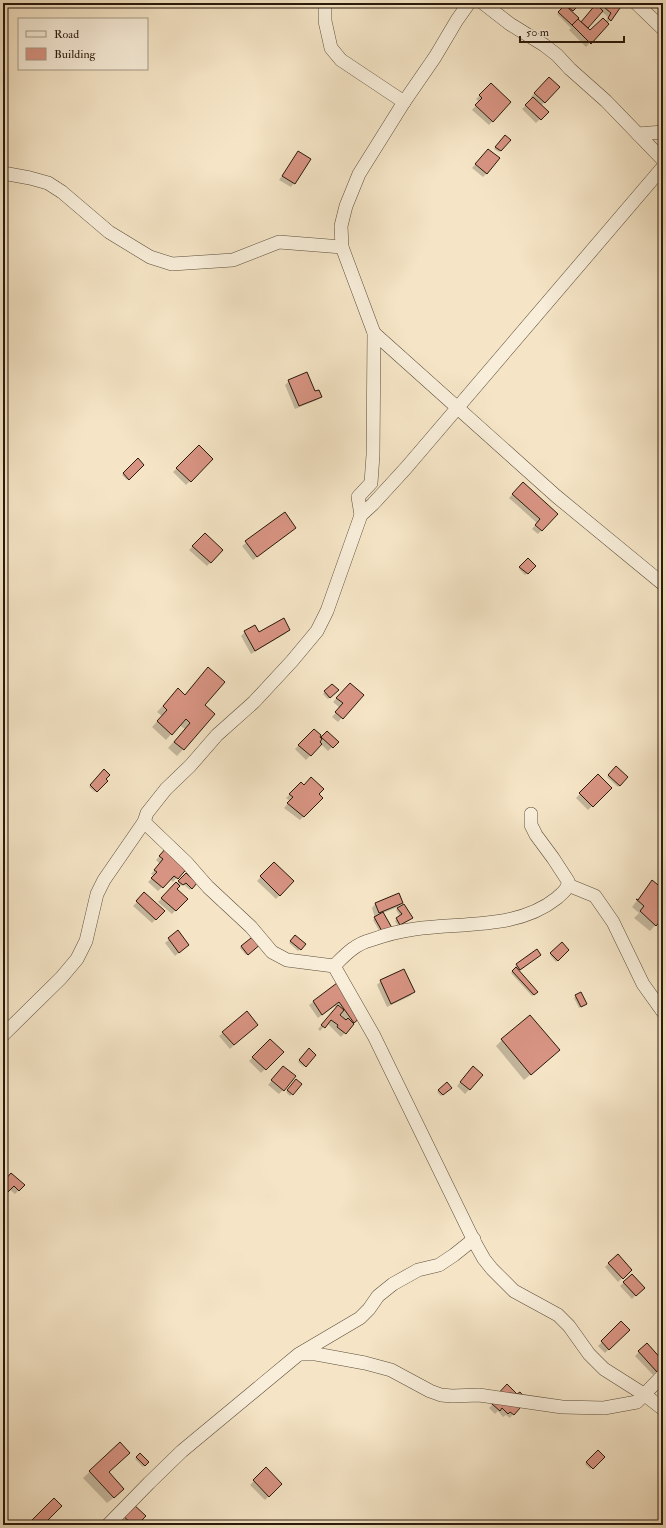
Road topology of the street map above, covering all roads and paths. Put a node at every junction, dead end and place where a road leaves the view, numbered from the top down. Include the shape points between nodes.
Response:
1 (325, 3) edge
2 (469, 3) edge
3 (483, 3) edge
4 (636, 3) edge
5 (663, 29) edge
6 (404, 102) junction
7 (663, 132) edge
8 (638, 134) junction
9 (663, 160) edge
10 (663, 167) edge
11 (3, 173) edge
12 (342, 247) junction
13 (374, 333) junction
14 (457, 408) junction
15 (361, 515) junction
16 (663, 584) edge
17 (531, 814) dead end
18 (144, 822) junction
19 (568, 885) junction
20 (334, 966) junction
21 (663, 1012) edge
22 (3, 1035) edge
23 (474, 1239) junction
24 (299, 1354) junction
25 (663, 1374) edge
26 (645, 1395) junction
27 (663, 1409) edge
28 (108, 1525) edge

1 - 6 street via 331,48 341,60
2 - 6 street
3 - 8 street via 556,55
4 - 5 street
6 - 12 street via 359,174 341,226
7 - 8 street
8 - 9 street
10 - 14 street
11 - 12 street via 48,183 109,232 150,257 172,264 233,260 279,242
12 - 13 street
13 - 14 street
13 - 15 street via 371,483 358,497
14 - 15 street via 406,468
14 - 16 street via 556,496
15 - 18 street via 327,611 317,631 254,702 217,735 166,789 147,812
17 - 19 street via 531,825 536,835 568,881
18 - 20 street via 251,927 272,952 287,960
18 - 22 street via 104,880 86,941 76,959 61,978
19 - 20 street via 554,900 533,913 472,925 415,929 369,940 353,948
19 - 21 street via 595,896 613,922 643,984
20 - 23 street via 374,1036
23 - 24 street via 439,1265 418,1270 393,1284 378,1296 360,1318
23 - 26 street via 484,1259 514,1292 558,1315 604,1369
24 - 26 street via 316,1354 383,1367 441,1395 479,1395 562,1407 604,1408 637,1402
24 - 28 street via 182,1451
25 - 26 street
26 - 27 street

